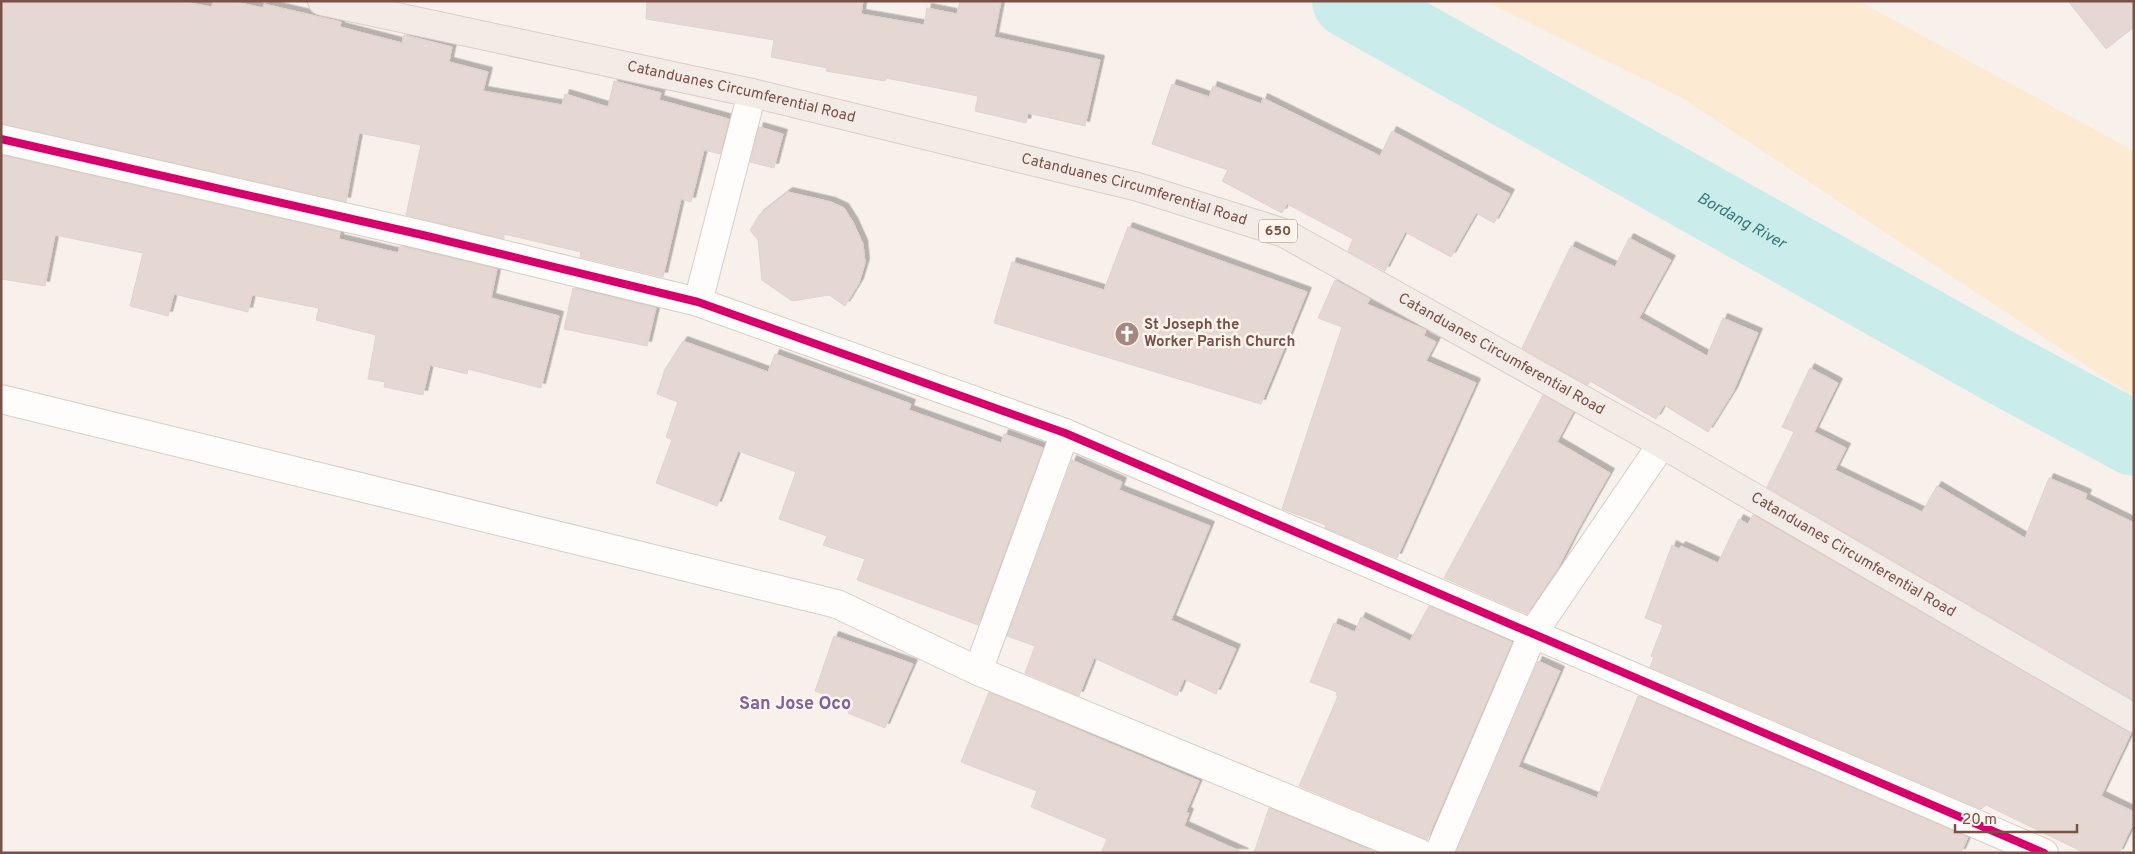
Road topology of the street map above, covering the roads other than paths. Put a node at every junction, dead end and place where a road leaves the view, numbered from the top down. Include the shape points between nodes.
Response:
1 (322, 1) edge
2 (752, 93) junction
3 (1, 138) edge
4 (698, 302) junction
5 (1, 399) edge
6 (1065, 433) junction
7 (1662, 444) junction
8 (1533, 633) junction
9 (978, 671) junction
10 (2134, 718) edge
11 (1419, 853) edge
12 (1439, 853) edge
13 (2044, 853) edge

1 - 2 main road, Catanduanes Circumferential Road / 650
2 - 4 street
2 - 7 main road, Catanduanes Circumferential Road / 650 via 1138,187 1284,233
3 - 4 street
4 - 6 street
5 - 9 street via 837,604
6 - 8 street
6 - 9 street
7 - 8 street
7 - 10 main road, Catanduanes Circumferential Road / 650
8 - 12 street
8 - 13 street
9 - 11 street

